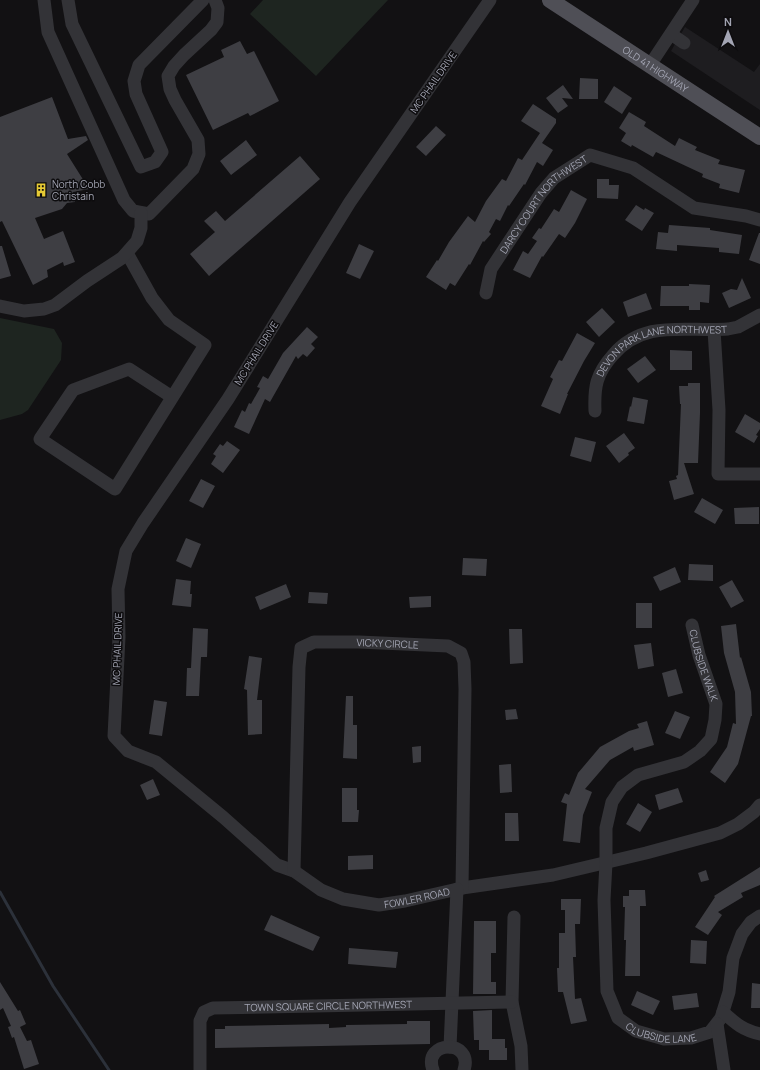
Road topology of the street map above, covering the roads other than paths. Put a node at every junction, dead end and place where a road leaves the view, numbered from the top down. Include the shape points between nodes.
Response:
1 (44, 0) edge
2 (68, 0) edge
3 (203, 0) edge
4 (215, 0) edge
5 (490, 0) edge
6 (550, 0) edge
7 (693, 0) edge
8 (671, 34) junction
9 (684, 43) dead end
10 (650, 65) junction
11 (760, 138) edge
12 (141, 213) junction
13 (760, 220) edge
14 (127, 253) junction
15 (486, 293) dead end
16 (0, 306) edge
17 (760, 316) edge
18 (714, 330) junction
19 (172, 397) junction
20 (595, 411) dead end
21 (760, 474) edge
22 (692, 625) dead end
23 (114, 736) joint
24 (760, 805) edge
25 (606, 863) junction
26 (294, 871) junction
27 (459, 888) junction
28 (760, 916) edge
29 (514, 917) dead end
30 (512, 1002) junction
31 (452, 1003) junction
32 (723, 1012) junction
33 (717, 1024) junction
34 (760, 1034) edge
35 (450, 1047) junction
36 (200, 1070) edge
37 (433, 1070) edge
38 (464, 1070) edge
39 (522, 1070) edge
40 (724, 1070) edge

1 - 12 street via 48,32 124,200 133,211
2 - 3 street via 72,24 141,167 156,162 162,152 136,94 134,81 139,65
4 - 12 street via 218,8 217,22 174,66 168,76 175,100 198,140 199,154 193,169 149,214
5 - 23 street, MC PHAIL DRIVE via 350,202 228,399 126,551 118,589 119,637
6 - 10 main road, OLD 41 HIGHWAY
7 - 8 street
8 - 9 street
8 - 10 street
10 - 11 main road, OLD 41 HIGHWAY
12 - 14 street via 141,228 137,241
13 - 15 street, DARCY COURT NORTHWEST via 694,208 633,168 590,155 554,178 541,193 490,269
14 - 16 street via 55,305 24,311
14 - 19 street via 152,298 169,320 205,345
17 - 18 street, DEVON PARK LANE NORTHWEST via 738,327
18 - 20 street, DEVON PARK LANE NORTHWEST via 662,330 648,332 629,340 618,349 601,371 594,394
18 - 21 street via 719,410 718,474
19 - 19 street via 115,490 40,439 73,390 129,369
22 - 25 street, CLUBSIDE WALK via 699,655 716,704 711,739 700,751 684,762 638,775 622,787 612,802 606,828
23 - 26 street, FOWLER ROAD via 128,751 156,762 277,864
24 - 25 street, FOWLER ROAD via 738,824 720,833
25 - 27 street, FOWLER ROAD via 553,875
25 - 33 street, CLUBSIDE LANE via 604,900 607,991 618,1018 636,1031 664,1039 691,1038 710,1032
26 - 27 street, FOWLER ROAD via 321,890 343,900 379,905
26 - 27 street, VICKY CIRCLE via 301,648 314,642 448,646 461,653 464,662
27 - 31 street
28 - 32 street, CLUBSIDE LANE via 751,922 742,934 733,958 729,992
29 - 30 street
30 - 31 street, TOWN SQUARE CIRCLE NORTHWEST
30 - 39 street via 521,1046
31 - 35 street
31 - 36 street, TOWN SQUARE CIRCLE NORTHWEST via 213,1008 204,1012 200,1021
32 - 33 street, CLUBSIDE LANE
32 - 34 street via 747,1031
33 - 40 street
35 - 37 street via 439,1049 434,1054
35 - 38 street via 458,1049 462,1054 465,1060

